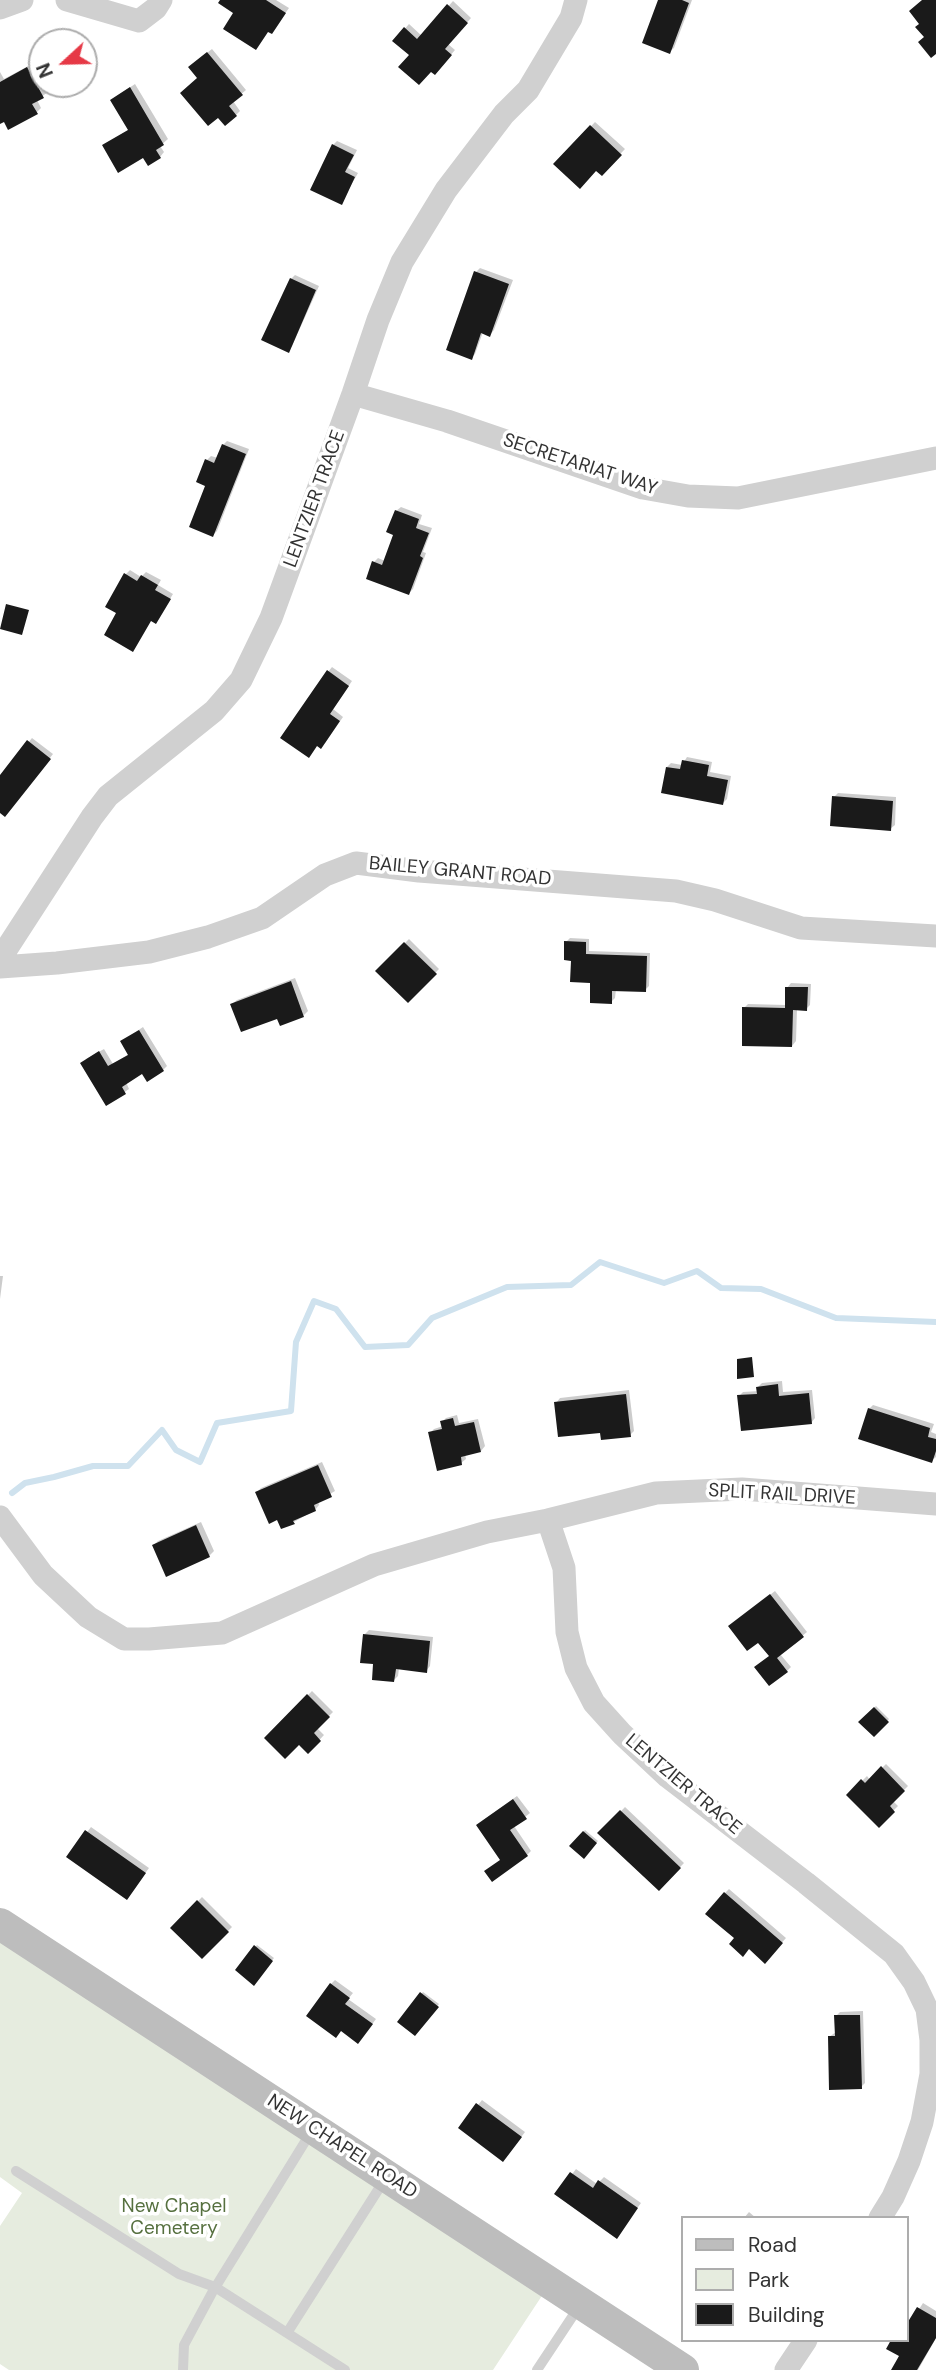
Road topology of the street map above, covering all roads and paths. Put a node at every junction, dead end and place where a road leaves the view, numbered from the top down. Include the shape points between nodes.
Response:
1 (22, 0) edge
2 (67, 0) edge
3 (160, 0) edge
4 (576, 0) edge
5 (0, 8) edge
6 (353, 394) junction
7 (936, 458) edge
8 (936, 936) edge
9 (0, 959) edge
10 (0, 967) edge
11 (936, 1504) edge
12 (0, 1517) edge
13 (548, 1520) junction
14 (0, 1924) edge
15 (313, 2129) junction
16 (16, 2171) dead end
17 (387, 2177) junction
18 (881, 2216) edge
19 (215, 2287) junction
20 (581, 2303) junction
21 (287, 2333) junction
22 (805, 2342) edge
23 (667, 2363) edge
24 (183, 2370) edge
25 (345, 2370) edge
26 (537, 2370) edge
27 (786, 2370) edge

1 - 5 street
2 - 3 street via 139,21
4 - 6 street, LENTZIER TRACE via 528,90 498,121 446,190 402,262
6 - 7 street, SECRETARIAT WAY via 643,488 688,496 738,498
6 - 9 street, LENTZIER TRACE via 271,618 242,680 214,711 108,796
8 - 10 street, BAILEY GRANT ROAD via 801,928 677,891 356,863 326,875 262,918 208,937 149,952
11 - 13 street, SPLIT RAIL DRIVE via 742,1489 656,1493
12 - 13 street via 43,1575 89,1617 124,1639 222,1633 374,1565 487,1532
13 - 18 street, LENTZIER TRACE via 564,1568 567,1632 576,1668 594,1703 668,1776 894,1954 927,2009 931,2074 922,2122 909,2161
14 - 15 street, NEW CHAPEL ROAD
15 - 17 street, NEW CHAPEL ROAD
15 - 19 lane
16 - 19 lane via 179,2274
17 - 20 street, NEW CHAPEL ROAD
17 - 21 lane
19 - 21 lane
19 - 24 lane via 184,2345
20 - 23 street, NEW CHAPEL ROAD
20 - 26 lane
21 - 25 lane
22 - 27 street

